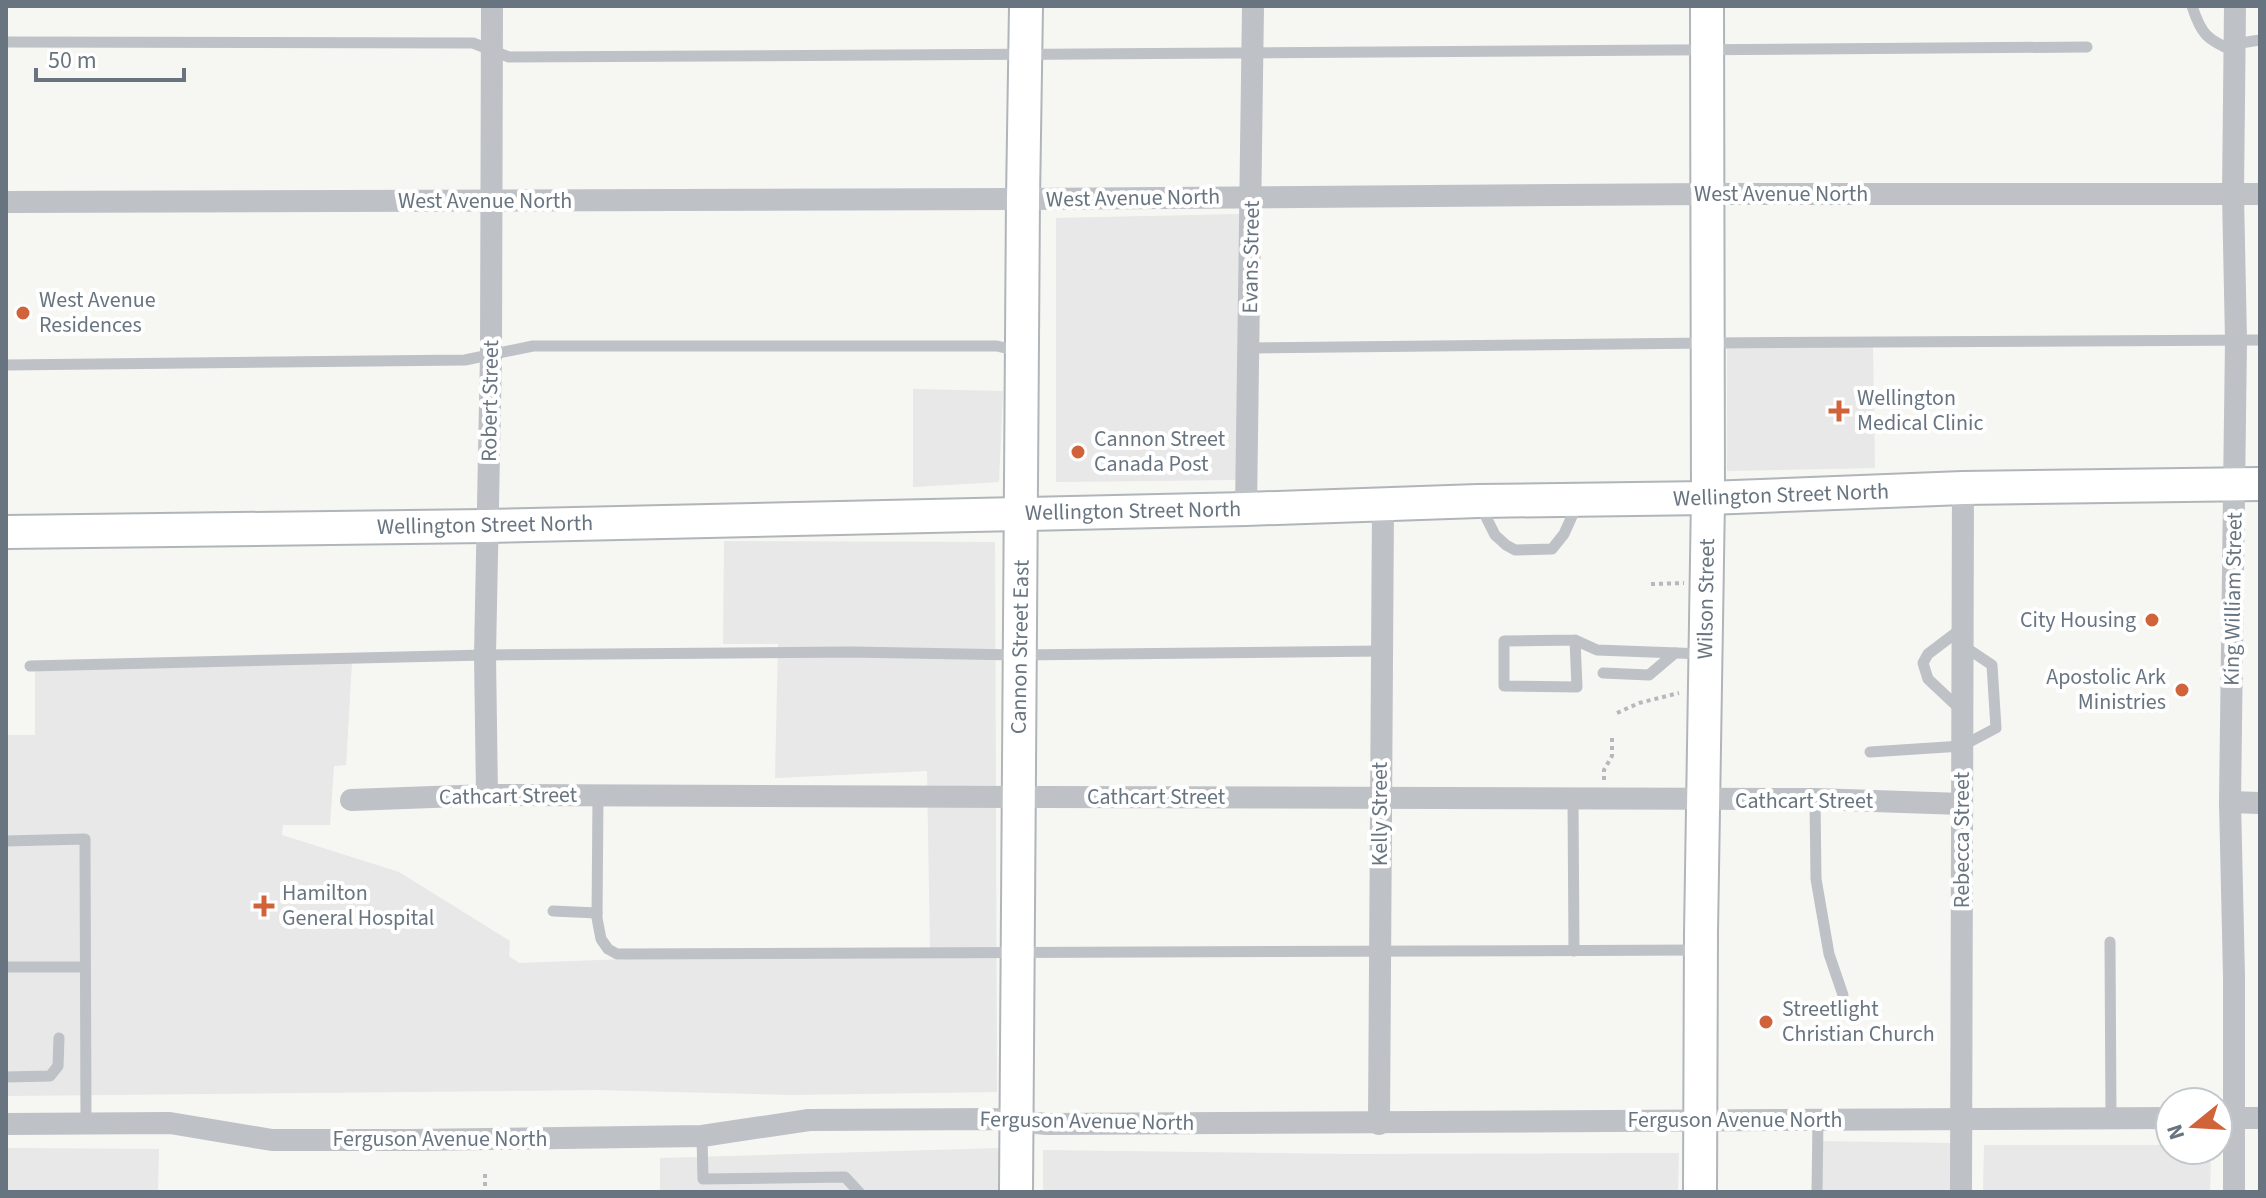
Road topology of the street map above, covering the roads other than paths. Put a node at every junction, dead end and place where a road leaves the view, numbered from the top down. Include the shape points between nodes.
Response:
1 (492, 6) edge
2 (1026, 6) edge
3 (1253, 6) edge
4 (1707, 6) edge
5 (2192, 6) edge
6 (2235, 6) edge
7 (2260, 40) edge
8 (6, 42) edge
9 (2087, 47) dead end
10 (2234, 48) junction
11 (492, 52) junction
12 (1707, 52) junction
13 (1025, 53) junction
14 (1252, 53) junction
15 (1709, 194) junction
16 (2233, 194) junction
17 (2260, 194) edge
18 (1252, 196) junction
19 (1023, 199) junction
20 (493, 201) junction
21 (6, 202) edge
22 (2236, 340) junction
23 (2260, 340) edge
24 (1708, 343) junction
25 (1250, 348) junction
26 (1022, 353) junction
27 (491, 355) junction
28 (6, 365) edge
29 (2247, 484) edge
30 (1963, 488) junction
31 (1708, 498) junction
32 (1579, 500) junction
33 (1478, 501) junction
34 (1383, 504) junction
35 (1246, 509) junction
36 (1021, 513) junction
37 (486, 526) junction
38 (6, 532) edge
39 (1962, 636) junction
40 (1575, 640) junction
41 (1381, 651) junction
42 (1690, 654) junction
43 (485, 655) junction
44 (1018, 655) junction
45 (30, 666) dead end
46 (1603, 673) dead end
47 (1962, 711) junction
48 (1962, 746) junction
49 (1870, 752) dead end
50 (487, 795) junction
51 (598, 796) junction
52 (1019, 797) junction
53 (1381, 798) junction
54 (1573, 798) junction
55 (1815, 799) junction
56 (351, 800) dead end
57 (1703, 800) junction
58 (2230, 802) junction
59 (2260, 803) edge
60 (1962, 804) junction
61 (6, 841) edge
62 (553, 911) dead end
63 (597, 913) junction
64 (2110, 942) dead end
65 (1701, 950) junction
66 (1574, 951) junction
67 (1380, 952) junction
68 (1018, 953) junction
69 (6, 967) edge
70 (85, 967) junction
71 (1843, 995) dead end
72 (59, 1038) dead end
73 (6, 1077) edge
74 (2227, 1086) edge
75 (2154, 1118) edge
76 (2234, 1118) edge
77 (2260, 1118) edge
78 (1701, 1119) junction
79 (1818, 1119) junction
80 (1962, 1119) junction
81 (2111, 1119) junction
82 (1016, 1122) junction
83 (86, 1123) junction
84 (6, 1124) edge
85 (1379, 1124) junction
86 (702, 1136) junction
87 (2231, 1166) edge
88 (859, 1192) edge
89 (1016, 1192) edge
90 (1700, 1192) edge
91 (1817, 1192) edge
92 (1961, 1192) edge
93 (2234, 1192) edge

1 - 11 street, Robert Street
2 - 13 main road, Cannon Street East
3 - 14 street, Evans Street
4 - 12 main road, Wilson Street
5 - 10 lane via 2199,29 2214,43
6 - 10 street, King William Street
7 - 10 lane
8 - 11 lane via 473,43
9 - 12 lane
10 - 16 street, King William Street
11 - 13 lane via 509,57
11 - 20 street, Robert Street
12 - 14 lane
12 - 15 main road, Wilson Street
13 - 14 lane
13 - 19 main road, Cannon Street East
14 - 18 street, Evans Street
15 - 16 street, West Avenue North
15 - 18 street, West Avenue North
15 - 24 main road, Wilson Street
16 - 17 street, West Avenue North
16 - 22 street, King William Street
18 - 19 street, West Avenue North
18 - 25 street, Evans Street
19 - 20 street, West Avenue North
19 - 26 main road, Cannon Street East
20 - 21 street, West Avenue North
20 - 27 street, Robert Street
22 - 23 lane
22 - 24 lane
22 - 29 street, King William Street
24 - 25 lane
24 - 31 main road, Wilson Street
25 - 35 street, Evans Street
26 - 27 lane via 997,346 533,346
26 - 36 main road, Cannon Street East
27 - 28 lane via 465,360
27 - 37 street, Robert Street
29 - 30 main road, Wellington Street North
29 - 58 street, King William Street
30 - 31 main road, Wellington Street North
30 - 39 street, Rebecca Street
31 - 32 main road, Wellington Street North
31 - 42 main road, Wilson Street via 1706,582
32 - 33 main road, Wellington Street North
32 - 33 lane via 1552,549 1515,550 1495,535
33 - 34 main road, Wellington Street North
34 - 35 main road, Wellington Street North
34 - 41 street, Kelly Street
35 - 36 main road, Wellington Street North
36 - 37 main road, Wellington Street North
36 - 44 main road, Cannon Street East
37 - 38 main road, Wellington Street North
37 - 43 street, Robert Street
39 - 47 street, Rebecca Street
39 - 47 lane via 1928,654 1923,663 1928,679
39 - 48 lane via 1992,665 1996,728
40 - 40 lane via 1577,687 1504,686 1504,641
40 - 42 lane via 1597,650
41 - 44 lane
41 - 53 street, Kelly Street
42 - 46 lane via 1649,675
42 - 57 main road, Wilson Street via 1704,687
43 - 44 lane
43 - 45 lane
43 - 50 street, Robert Street
44 - 52 main road, Cannon Street East
47 - 48 street, Rebecca Street
48 - 49 lane
48 - 60 street, Rebecca Street
50 - 51 street, Cathcart Street
50 - 56 street, Cathcart Street
51 - 52 street, Cathcart Street
51 - 63 lane
52 - 53 street, Cathcart Street
52 - 68 main road, Cannon Street East
53 - 54 street, Cathcart Street
53 - 67 street, Kelly Street
54 - 57 street, Cathcart Street
54 - 66 lane
55 - 57 street, Cathcart Street
55 - 60 street, Cathcart Street
55 - 71 lane via 1816,879 1829,954
57 - 65 main road, Wilson Street
58 - 59 street
58 - 74 street, King William Street via 2234,976
60 - 80 street, Rebecca Street
61 - 70 lane via 85,839
62 - 63 lane
63 - 68 lane via 601,939 617,954
64 - 81 lane
65 - 66 lane
65 - 78 main road, Wilson Street
66 - 67 lane
67 - 68 lane
67 - 85 street, Kelly Street
68 - 82 main road, Cannon Street East
69 - 70 lane
70 - 83 lane
72 - 73 lane via 58,1066 50,1076
75 - 81 street, Ferguson Avenue North
76 - 77 street
78 - 79 street, Ferguson Avenue North
78 - 85 street, Ferguson Avenue North
78 - 90 main road, Wilson Street
79 - 80 street, Ferguson Avenue North
79 - 91 lane
80 - 81 street, Ferguson Avenue North
80 - 92 street, Rebecca Street
82 - 85 street, Ferguson Avenue North
82 - 86 street, Ferguson Avenue North via 809,1120
82 - 89 main road, Cannon Street East
83 - 84 street, Ferguson Avenue North
83 - 86 street, Ferguson Avenue North via 170,1123 272,1140
86 - 88 lane via 703,1179 845,1177
87 - 93 street, King William Street

